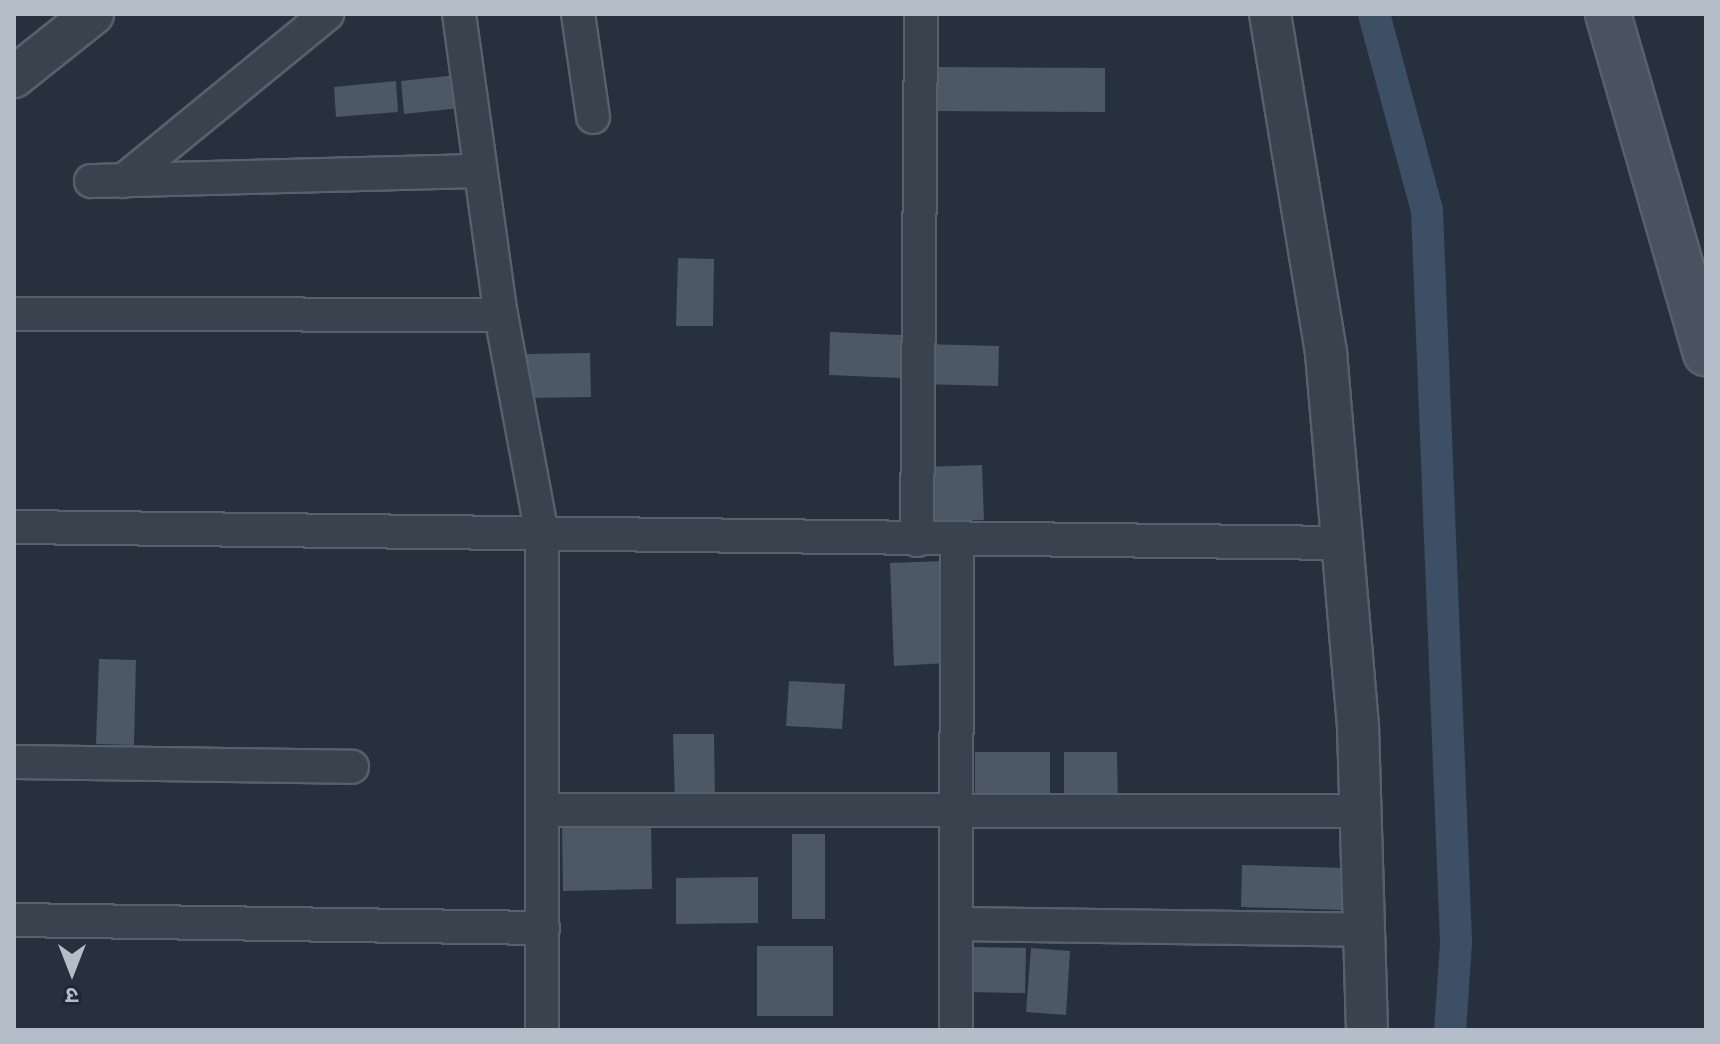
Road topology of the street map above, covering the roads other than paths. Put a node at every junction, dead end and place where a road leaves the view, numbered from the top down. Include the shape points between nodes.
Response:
1 (93, 14) edge
2 (327, 14) edge
3 (459, 14) edge
4 (578, 14) edge
5 (921, 14) edge
6 (1270, 14) edge
7 (1608, 14) edge
8 (14, 77) edge
9 (593, 117) dead end
10 (480, 171) junction
11 (91, 181) dead end
12 (123, 181) junction
13 (14, 314) edge
14 (501, 315) junction
15 (1706, 353) edge
16 (14, 527) edge
17 (542, 535) junction
18 (917, 540) junction
19 (957, 540) junction
20 (1341, 543) junction
21 (14, 762) edge
22 (352, 767) dead end
23 (542, 810) junction
24 (1362, 811) junction
25 (957, 814) junction
26 (14, 920) edge
27 (956, 924) junction
28 (543, 928) junction
29 (1366, 930) junction
30 (542, 1030) edge
31 (956, 1030) edge
32 (1367, 1030) edge

1 - 8 street
2 - 12 street
3 - 10 street
4 - 9 street
5 - 18 street
6 - 20 street via 1326,353
7 - 15 main road
10 - 12 street
10 - 14 street
11 - 12 street
13 - 14 street
14 - 17 street
16 - 17 street
17 - 18 street
17 - 23 street
18 - 19 street
19 - 20 street
19 - 25 street
20 - 24 street
21 - 22 street
23 - 25 street
23 - 28 street
24 - 25 street
24 - 29 street
25 - 27 street
26 - 28 street
27 - 29 street
27 - 31 street
28 - 30 street
29 - 32 street

